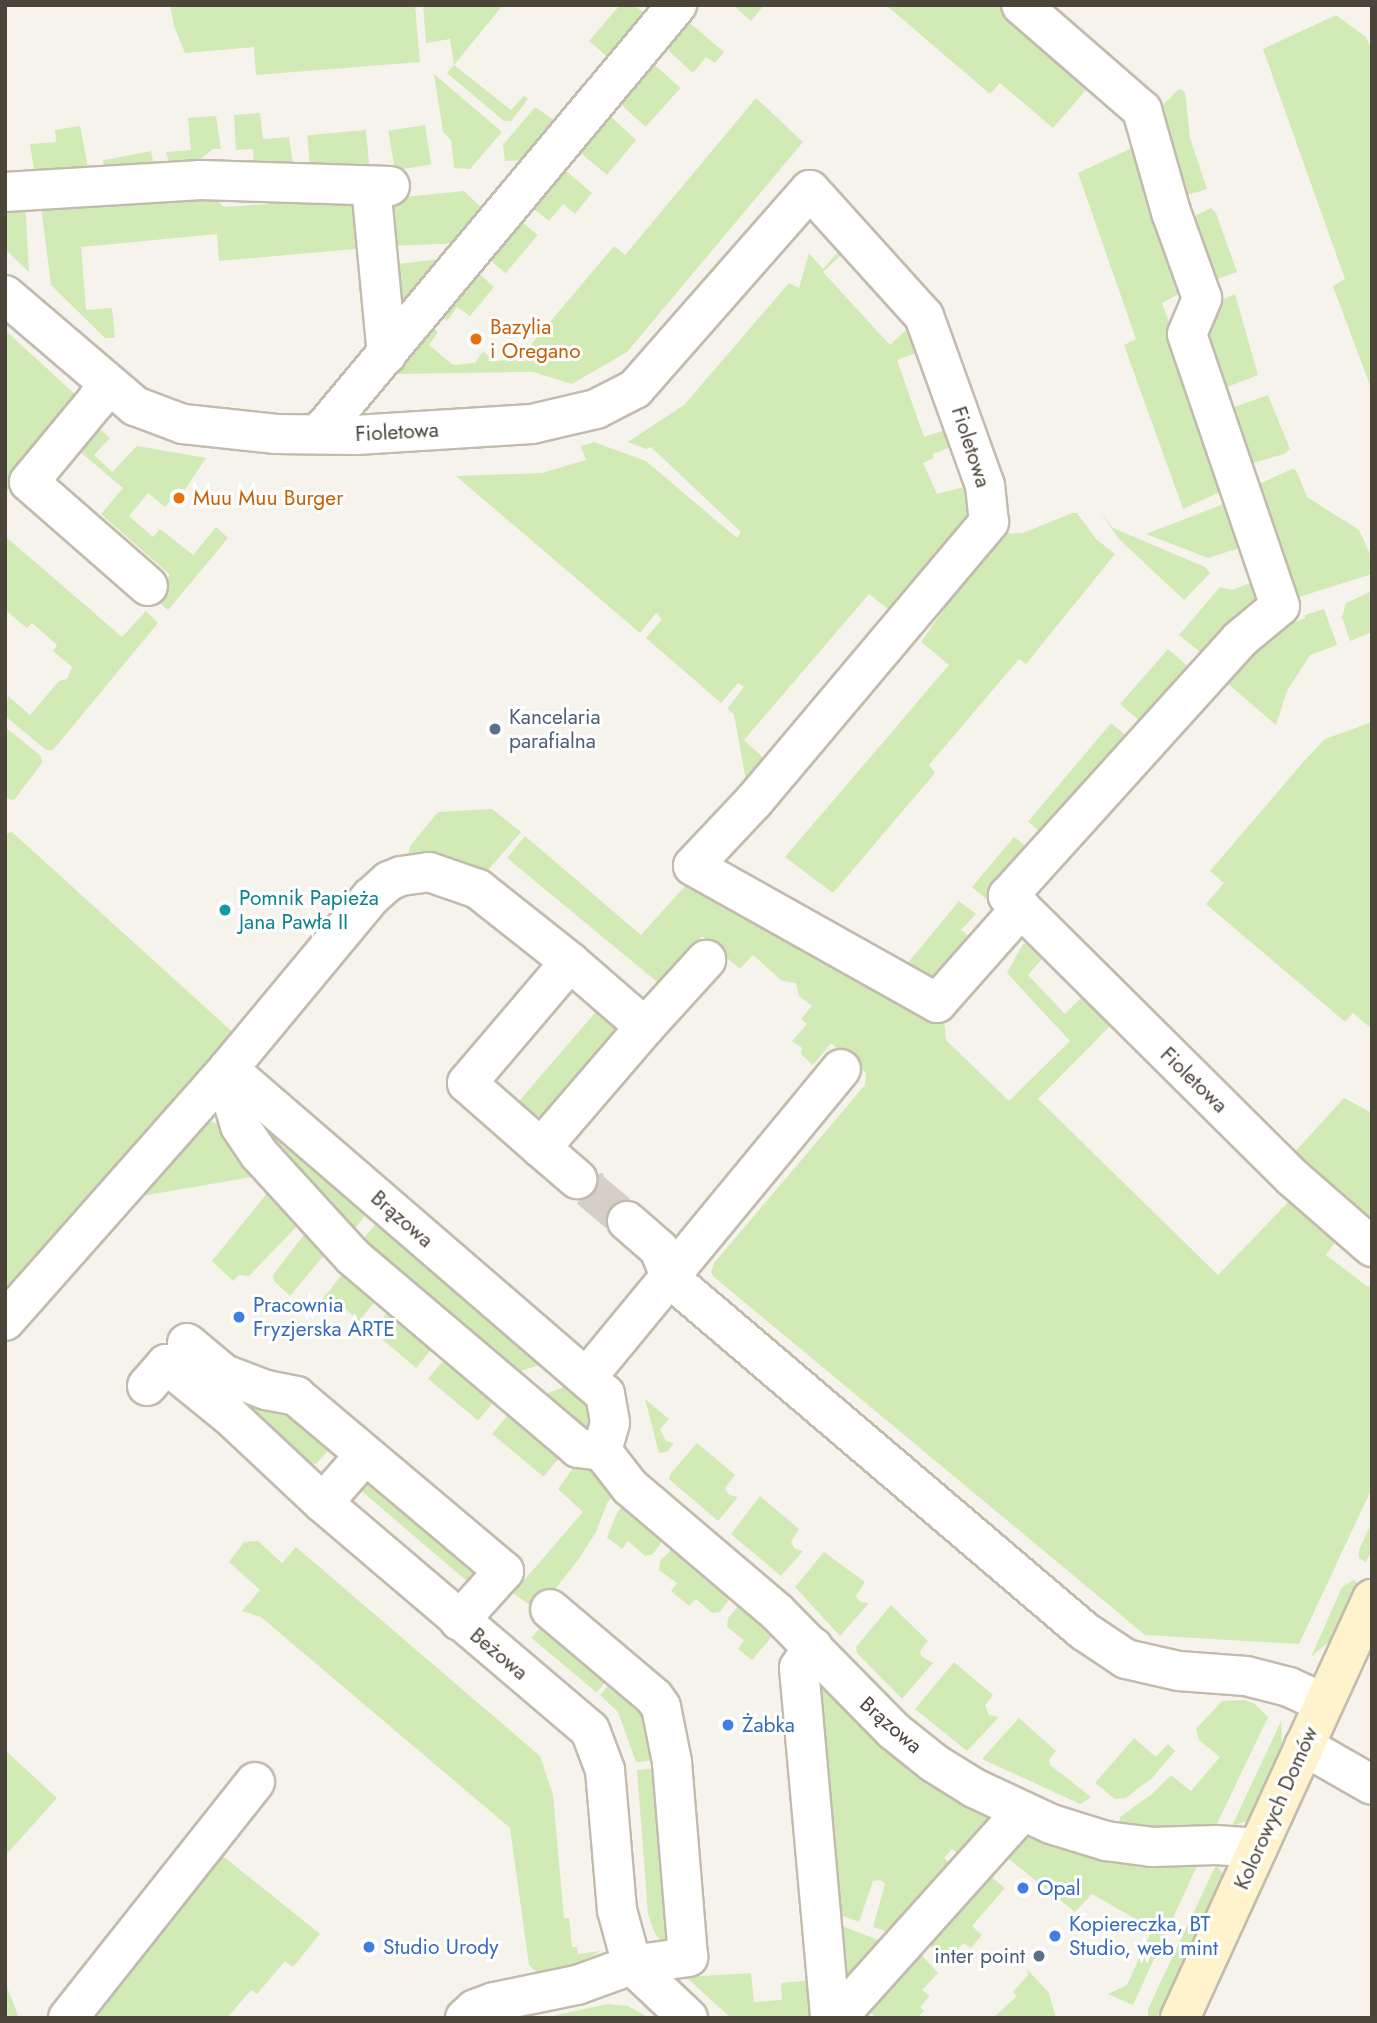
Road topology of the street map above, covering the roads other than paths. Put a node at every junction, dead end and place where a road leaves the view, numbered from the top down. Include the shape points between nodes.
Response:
1 (677, 5) edge
2 (1021, 5) edge
3 (5, 192) edge
4 (5, 295) edge
5 (387, 354) junction
6 (106, 384) junction
7 (319, 434) junction
8 (148, 586) dead end
9 (1021, 908) junction
10 (706, 960) dead end
11 (570, 962) junction
12 (645, 1027) junction
13 (228, 1069) junction
14 (841, 1069) dead end
15 (541, 1148) junction
16 (576, 1179) tunnel mouth
17 (627, 1221) tunnel mouth
18 (1372, 1247) edge
19 (671, 1279) junction
20 (5, 1321) edge
21 (187, 1343) dead end
22 (582, 1372) junction
23 (147, 1386) dead end
24 (506, 1387) junction
25 (602, 1451) junction
26 (365, 1455) junction
27 (323, 1503) junction
28 (1372, 1599) edge
29 (550, 1609) dead end
30 (459, 1621) junction
31 (813, 1647) junction
32 (1324, 1703) junction
33 (1304, 1746) junction
34 (255, 1783) dead end
35 (1372, 1785) edge
36 (1023, 1811) junction
37 (1258, 1848) junction
38 (632, 1965) junction
39 (68, 2018) edge
40 (465, 2018) edge
41 (688, 2018) edge
42 (830, 2018) edge
43 (837, 2018) edge
44 (1180, 2018) edge

1 - 5 street, Fioletowa
2 - 9 street via 1142,110 1202,298 1187,334 1280,606 1239,640 1008,896
3 - 5 street via 201,180 381,186
4 - 6 street, Fioletowa
5 - 7 street, Fioletowa
6 - 7 street, Fioletowa via 135,406 183,424
6 - 8 street via 29,482
7 - 9 street, Fioletowa via 509,426 565,418 615,402 657,367 810,190 924,316 985,485 989,522 754,801 693,866 937,1003
9 - 18 street, Fioletowa via 1293,1178
10 - 12 street
11 - 12 street
11 - 13 street via 478,889 429,872 401,876 371,897
11 - 15 street via 467,1083
12 - 15 street
13 - 20 street
13 - 22 street, Brązowa
13 - 24 street via 240,1126 259,1154 354,1256
14 - 19 street via 693,1246
15 - 16 street
17 - 19 street via 659,1249
19 - 22 street
19 - 32 street via 1074,1622 1126,1659 1179,1671 1246,1676 1289,1687
21 - 26 street via 224,1374 296,1396
22 - 24 street
22 - 25 street, Brązowa via 605,1394 609,1408 609,1432
23 - 27 street, Beżowa via 166,1364 220,1427
24 - 25 street via 579,1448
25 - 31 street, Brązowa via 630,1487
26 - 27 street
26 - 30 street via 504,1571
27 - 30 street, Beżowa
28 - 32 street, Kolorowych Domów
29 - 38 street via 661,1707 672,1762 688,1957
30 - 38 street, Beżowa via 580,1720 597,1743 605,1770 617,1910
31 - 36 street, Brązowa via 847,1686 934,1763
31 - 42 street via 799,1668
32 - 33 street, Kolorowych Domów
33 - 35 street
33 - 37 street, Kolorowych Domów
34 - 39 street
36 - 37 street, Brązowa via 1106,1841 1152,1847
36 - 43 street
37 - 44 street, Kolorowych Domów
38 - 40 street via 577,1985 494,2002
38 - 41 street

